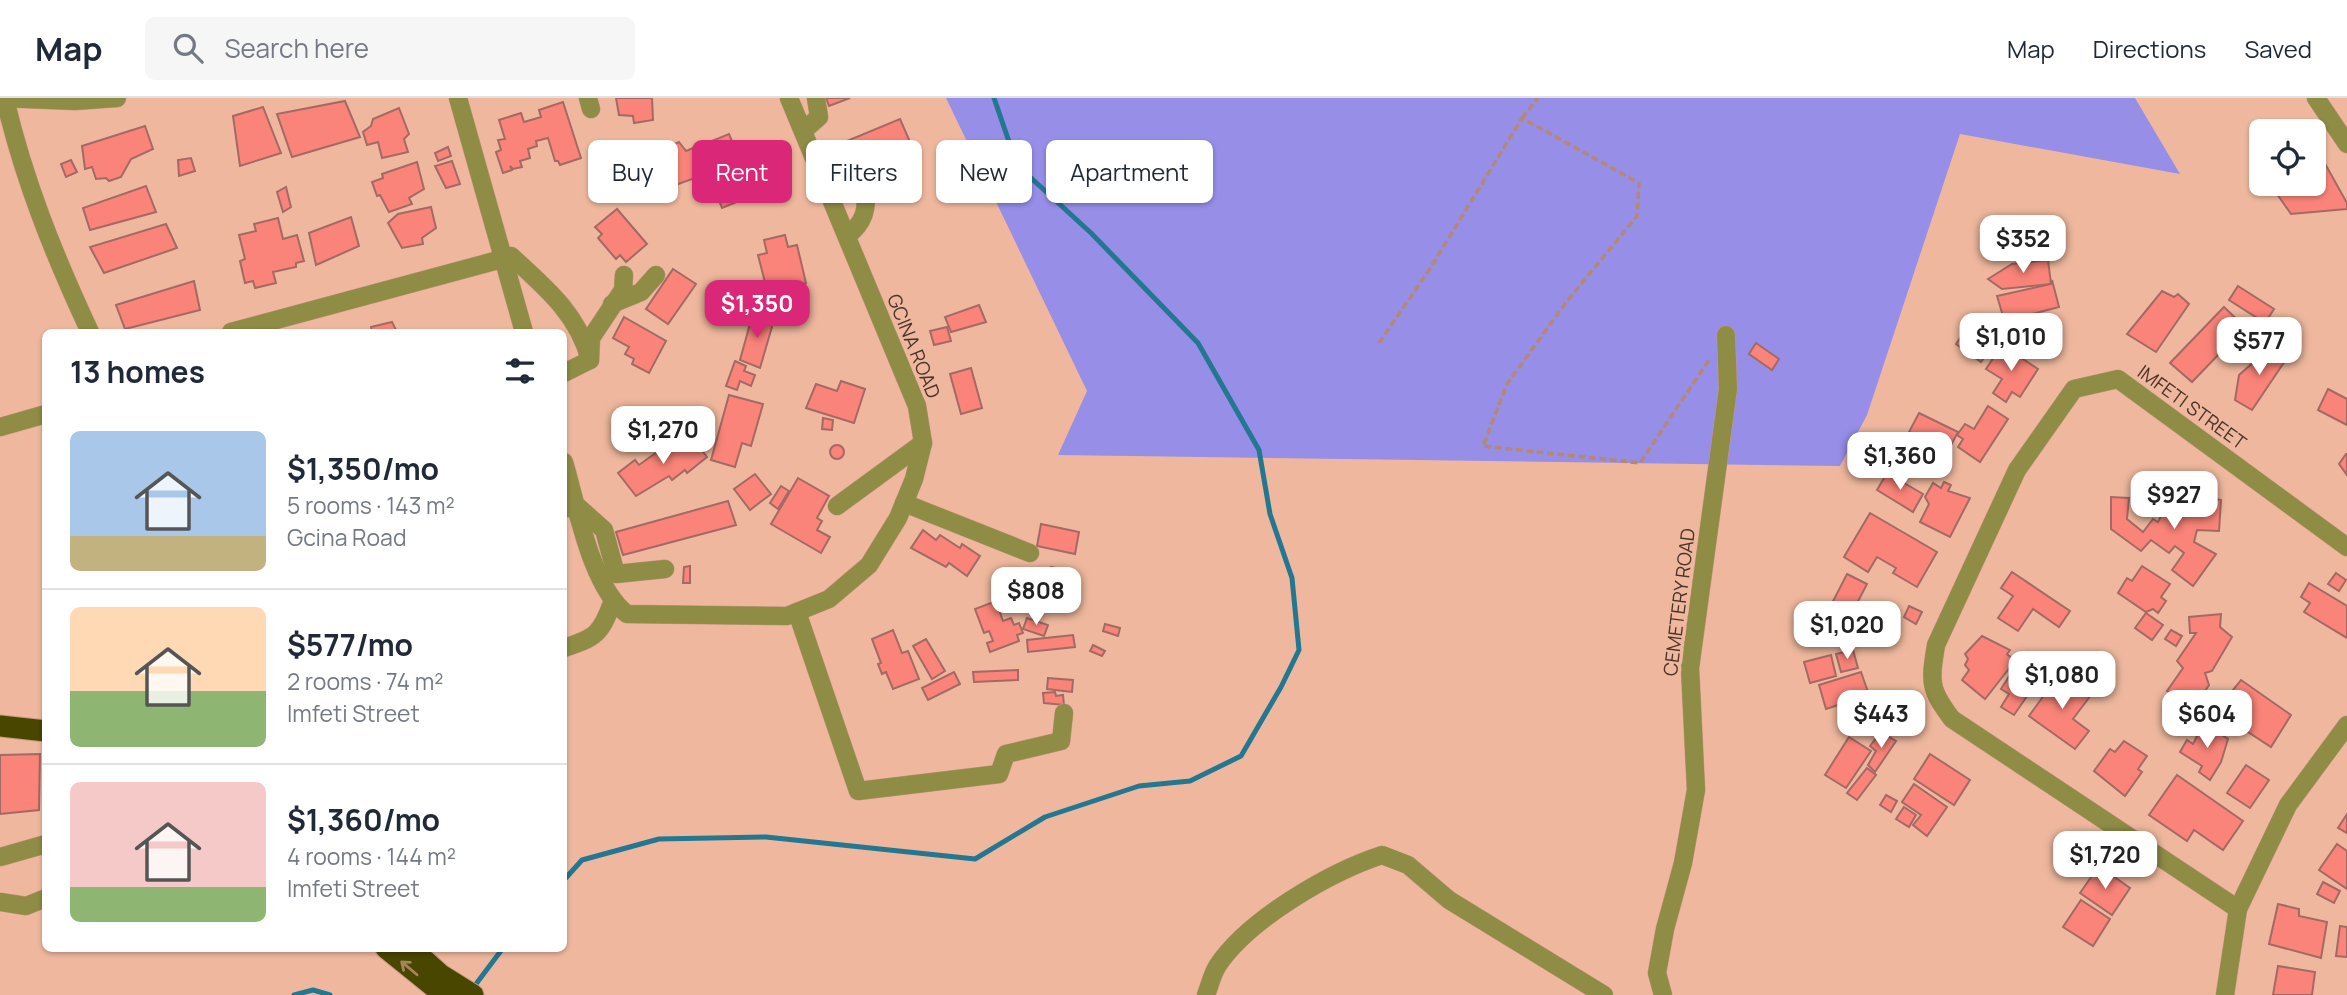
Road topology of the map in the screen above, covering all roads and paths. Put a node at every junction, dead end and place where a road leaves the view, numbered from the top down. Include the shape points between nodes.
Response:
1 (117, 98) edge
2 (458, 98) edge
3 (789, 98) edge
4 (816, 98) edge
5 (1538, 98) edge
6 (2316, 98) edge
7 (2, 99) edge
8 (1522, 118) junction
9 (803, 131) junction
10 (2347, 144) edge
11 (865, 203) edge
12 (847, 236) junction
13 (506, 258) junction
14 (624, 275) dead end
15 (656, 275) dead end
16 (612, 304) junction
17 (89, 329) edge
18 (242, 329) edge
19 (523, 329) edge
20 (1726, 335) joint
21 (1379, 344) dead end
22 (590, 360) junction
23 (567, 372) edge
24 (42, 415) edge
25 (0, 427) edge
26 (923, 443) junction
27 (567, 485) edge
28 (904, 503) junction
29 (837, 506) dead end
30 (570, 507) edge
31 (2347, 547) edge
32 (1030, 553) dead end
33 (665, 569) dead end
34 (612, 603) junction
35 (797, 612) junction
36 (567, 647) edge
37 (0, 713) edge
38 (1063, 713) dead end
39 (42, 718) edge
40 (2347, 725) edge
41 (0, 726) edge
42 (42, 731) edge
43 (42, 845) edge
44 (0, 858) edge
45 (42, 900) edge
46 (0, 902) edge
47 (2238, 909) junction
48 (392, 952) edge
49 (414, 952) edge
50 (439, 986) edge
51 (473, 995) edge
52 (1206, 995) edge
53 (1604, 995) edge
54 (1663, 995) edge
55 (2225, 995) edge

1 - 7 street
2 - 13 street
3 - 9 street, GCINA ROAD
4 - 9 street via 819,117
5 - 8 path
6 - 10 street
7 - 17 street via 20,163
8 - 20 path via 1639,183 1637,216 1507,384 1483,446 1640,463
8 - 21 path via 1432,267
9 - 12 street, GCINA ROAD
11 - 12 street via 859,227
12 - 26 street, GCINA ROAD via 917,406
13 - 18 street
13 - 19 street
13 - 22 street via 546,286 583,334
14 - 16 street via 624,290
15 - 16 street via 641,292
16 - 22 street via 592,338
20 - 54 street, CEMETERY ROAD via 1728,388 1690,668 1696,790 1657,974
22 - 23 street
24 - 25 street
26 - 28 street, GCINA ROAD
26 - 29 street
27 - 30 street
28 - 32 street
28 - 35 street, GCINA ROAD via 869,565 829,599
30 - 33 street via 604,530 617,574
30 - 34 street
31 - 47 street, IMFETI STREET via 2118,379 2074,388 2017,470 1936,645 1934,696 1952,719
34 - 35 street, GCINA ROAD via 627,614 787,616
34 - 36 street via 603,630
35 - 38 street via 859,791 999,774 1006,754 1061,741
37 - 39 highway
40 - 47 street via 2288,805
41 - 42 highway
43 - 44 street
45 - 46 street via 26,906
47 - 55 street
50 -> 48 highway
49 - 50 highway
50 - 51 highway
52 - 53 street via 1217,967 1280,909 1344,868 1382,855 1408,865 1449,900

